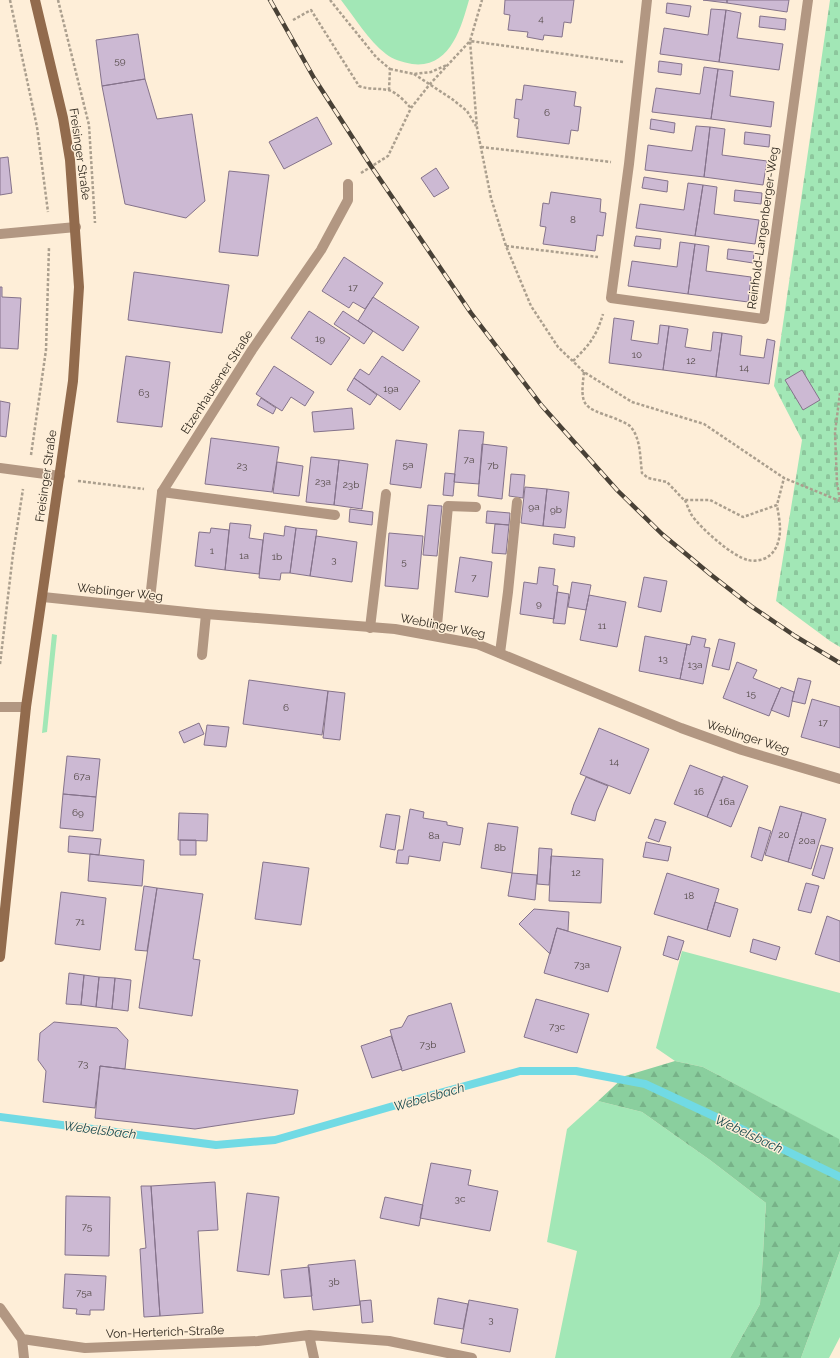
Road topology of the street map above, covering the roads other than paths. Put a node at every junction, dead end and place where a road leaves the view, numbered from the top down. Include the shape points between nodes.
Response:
1 (35, 0) edge
2 (648, 0) edge
3 (808, 0) edge
4 (348, 184) dead end
5 (76, 226) junction
6 (0, 234) edge
7 (0, 468) edge
8 (60, 476) junction
9 (162, 492) junction
10 (386, 494) dead end
11 (517, 502) dead end
12 (476, 507) dead end
13 (335, 515) dead end
14 (43, 597) junction
15 (149, 608) junction
16 (206, 614) junction
17 (370, 628) junction
18 (436, 636) junction
19 (500, 653) junction
20 (202, 655) dead end
21 (0, 707) edge
22 (26, 707) junction
23 (840, 779) edge
24 (0, 957) edge
25 (0, 1308) edge
26 (309, 1335) junction
27 (22, 1339) junction
28 (24, 1358) edge
29 (314, 1358) edge
30 (472, 1358) edge

1 - 5 main road, Freisinger Straße via 63,118
2 - 3 street, Reinhold-Langenberger-Weg via 611,298 764,318
4 - 9 street, Etzenhausener Straße via 348,200 321,250 252,350
5 - 6 street
5 - 8 main road, Freisinger Straße via 79,287 73,381
7 - 8 street
8 - 14 main road, Freisinger Straße
9 - 13 street
9 - 15 street, Etzenhausener Straße
10 - 17 street
11 - 19 street
12 - 18 street via 448,506
14 - 15 street, Weblinger Weg
14 - 22 main road, Freisinger Straße
15 - 16 street, Weblinger Weg
16 - 17 street, Weblinger Weg
16 - 20 street
17 - 18 street, Weblinger Weg via 395,629
18 - 19 street, Weblinger Weg via 477,644
19 - 23 street, Weblinger Weg via 681,728 742,750
21 - 22 street
22 - 24 main road, Freisinger Straße
25 - 27 street
26 - 27 street, Von-Herterich-Straße via 258,1341 85,1348
26 - 29 street
26 - 30 street, Von-Herterich-Straße via 389,1341
27 - 28 street

